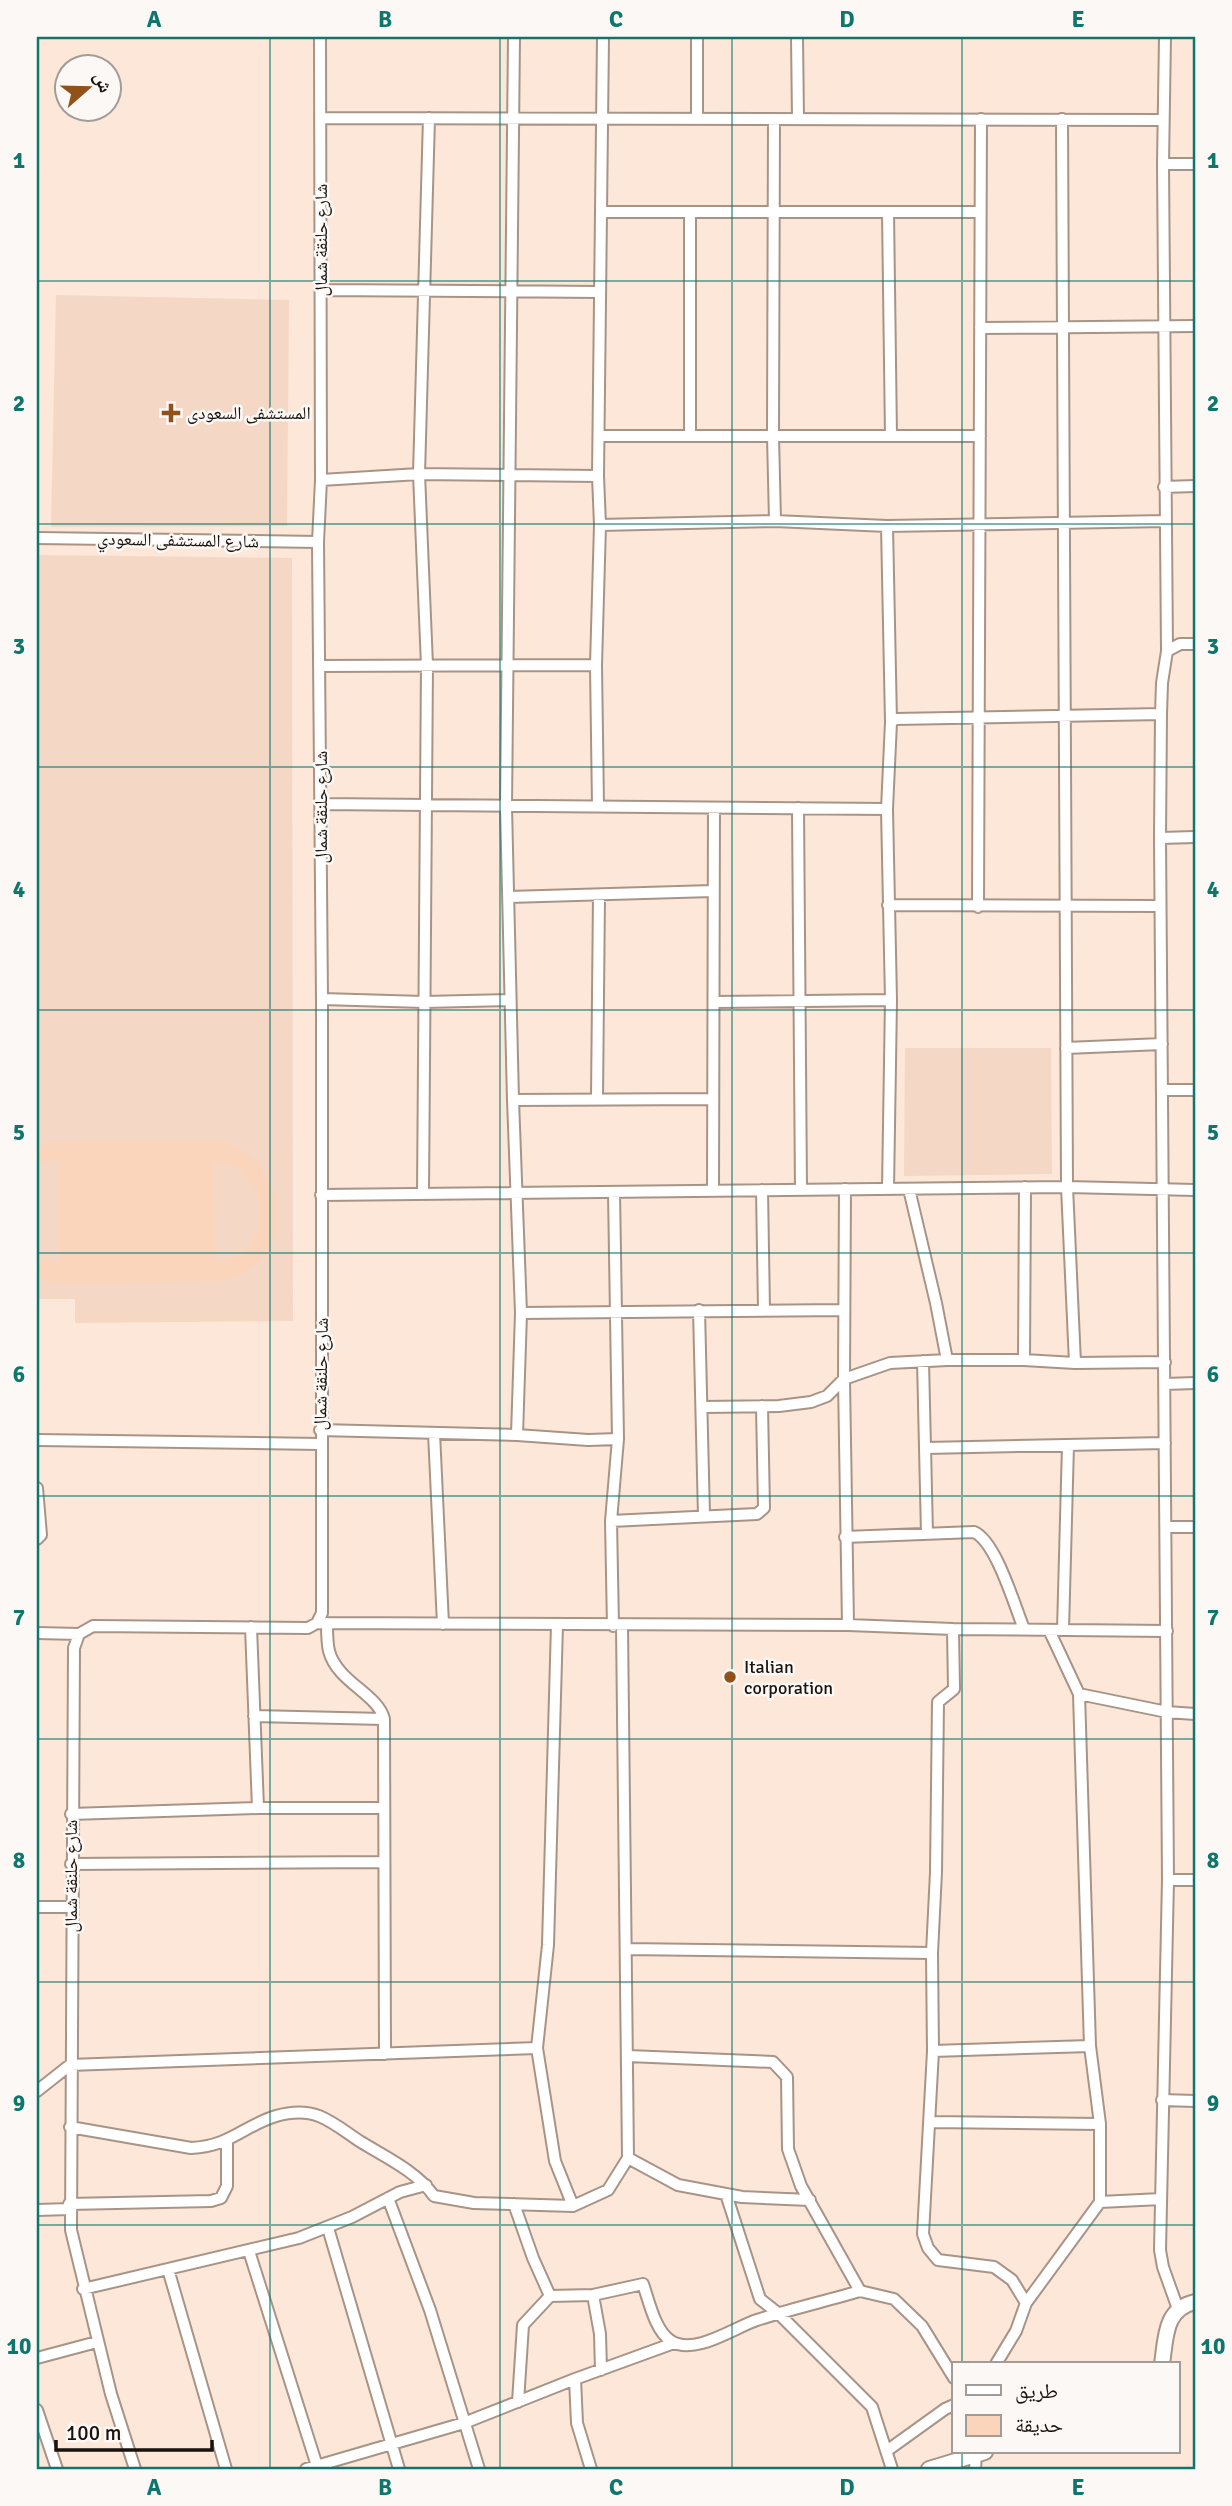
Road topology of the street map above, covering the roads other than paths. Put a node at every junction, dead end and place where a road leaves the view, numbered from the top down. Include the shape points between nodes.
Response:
1 (320, 37) edge
2 (514, 37) edge
3 (603, 37) edge
4 (697, 37) edge
5 (797, 37) edge
6 (1165, 37) edge
7 (513, 117) junction
8 (320, 118) junction
9 (429, 118) junction
10 (602, 118) junction
11 (697, 118) junction
12 (774, 119) junction
13 (798, 119) junction
14 (981, 119) junction
15 (1062, 119) junction
16 (1163, 120) junction
17 (1163, 164) junction
18 (1195, 164) edge
19 (601, 212) junction
20 (888, 212) junction
21 (980, 212) junction
22 (690, 213) junction
23 (774, 213) junction
24 (321, 290) junction
25 (425, 291) junction
26 (510, 292) junction
27 (600, 292) junction
28 (1195, 326) edge
29 (1063, 327) junction
30 (1163, 327) junction
31 (980, 328) junction
32 (599, 436) junction
33 (690, 436) junction
34 (773, 436) junction
35 (891, 436) junction
36 (980, 436) junction
37 (419, 474) junction
38 (509, 476) junction
39 (598, 476) junction
40 (321, 480) junction
41 (1195, 486) edge
42 (1164, 487) junction
43 (775, 521) junction
44 (1165, 522) junction
45 (1064, 523) junction
46 (600, 525) junction
47 (979, 525) junction
48 (887, 526) junction
49 (37, 538) edge
50 (318, 542) junction
51 (1195, 644) edge
52 (1167, 651) junction
53 (509, 664) junction
54 (426, 665) junction
55 (596, 665) junction
56 (320, 666) junction
57 (1161, 714) junction
58 (1065, 717) junction
59 (979, 719) junction
60 (891, 722) junction
61 (320, 804) junction
62 (424, 806) junction
63 (598, 806) junction
64 (506, 807) junction
65 (714, 808) junction
66 (798, 808) junction
67 (887, 809) junction
68 (1160, 838) junction
69 (1195, 838) edge
70 (712, 891) junction
71 (599, 896) junction
72 (509, 897) junction
73 (888, 905) junction
74 (978, 906) junction
75 (1065, 906) junction
76 (1160, 906) junction
77 (322, 999) junction
78 (510, 1000) junction
79 (800, 1000) junction
80 (891, 1000) junction
81 (424, 1002) junction
82 (714, 1002) junction
83 (1162, 1044) junction
84 (1066, 1048) junction
85 (1162, 1090) junction
86 (1195, 1090) edge
87 (597, 1098) junction
88 (713, 1099) junction
89 (513, 1100) junction
90 (1025, 1187) junction
91 (1067, 1187) junction
92 (845, 1189) junction
93 (888, 1189) junction
94 (909, 1189) junction
95 (1163, 1189) junction
96 (762, 1190) junction
97 (802, 1190) junction
98 (1195, 1190) edge
99 (713, 1191) junction
100 (614, 1192) junction
101 (423, 1194) junction
102 (517, 1194) junction
103 (321, 1195) junction
104 (699, 1310) junction
105 (764, 1310) junction
106 (844, 1310) junction
107 (618, 1311) junction
108 (521, 1313) junction
109 (947, 1360) junction
110 (1024, 1360) junction
111 (923, 1361) junction
112 (1165, 1362) junction
113 (1075, 1363) junction
114 (844, 1379) junction
115 (1195, 1383) edge
116 (1165, 1384) junction
117 (762, 1406) junction
118 (703, 1407) junction
119 (320, 1430) junction
120 (434, 1433) junction
121 (517, 1435) junction
122 (618, 1439) junction
123 (37, 1440) edge
124 (1166, 1443) junction
125 (320, 1444) junction
126 (1068, 1445) junction
127 (926, 1448) junction
128 (37, 1488) edge
129 (704, 1516) junction
130 (611, 1521) junction
131 (1166, 1527) junction
132 (1195, 1527) edge
133 (927, 1534) junction
134 (845, 1537) junction
135 (37, 1539) edge
136 (322, 1623) junction
137 (443, 1624) junction
138 (557, 1625) junction
139 (848, 1625) junction
140 (617, 1626) junction
141 (251, 1627) junction
142 (953, 1629) junction
143 (1024, 1629) junction
144 (1049, 1630) junction
145 (1063, 1630) junction
146 (1167, 1631) junction
147 (37, 1633) edge
148 (79, 1634) junction
149 (1079, 1694) junction
150 (1167, 1712) junction
151 (1195, 1714) edge
152 (254, 1716) junction
153 (384, 1719) junction
154 (258, 1808) junction
155 (384, 1808) junction
156 (71, 1814) junction
157 (384, 1862) junction
158 (71, 1864) junction
159 (1168, 1880) junction
160 (1195, 1880) edge
161 (37, 1907) edge
162 (72, 1907) junction
163 (626, 1949) junction
164 (932, 1953) junction
165 (1090, 2046) junction
166 (537, 2048) junction
167 (933, 2051) junction
168 (385, 2054) junction
169 (628, 2056) junction
170 (70, 2065) junction
171 (37, 2091) edge
172 (1162, 2100) junction
173 (1195, 2101) edge
174 (931, 2122) junction
175 (1100, 2124) junction
176 (70, 2127) junction
177 (227, 2141) junction
178 (628, 2158) junction
179 (426, 2185) junction
180 (726, 2194) junction
181 (388, 2198) junction
182 (1161, 2199) junction
183 (810, 2200) junction
184 (1100, 2202) junction
185 (514, 2204) junction
186 (69, 2206) junction
187 (573, 2206) junction
188 (37, 2210) edge
189 (328, 2228) junction
190 (249, 2251) junction
191 (168, 2269) junction
192 (83, 2289) junction
193 (860, 2291) junction
194 (593, 2295) junction
195 (550, 2296) junction
196 (1195, 2302) edge
197 (1026, 2303) junction
198 (1178, 2309) junction
199 (779, 2314) junction
200 (97, 2342) junction
201 (674, 2343) junction
202 (37, 2358) edge
203 (998, 2362) edge
204 (1162, 2362) edge
205 (601, 2370) junction
206 (952, 2375) edge
207 (575, 2379) junction
208 (518, 2402) junction
209 (952, 2406) edge
210 (37, 2410) edge
211 (464, 2423) junction
212 (392, 2444) junction
213 (888, 2450) junction
214 (979, 2459) edge
215 (314, 2468) edge
216 (57, 2469) edge
217 (135, 2469) edge
218 (226, 2469) edge
219 (399, 2469) edge
220 (479, 2469) edge
221 (591, 2469) edge
222 (892, 2469) edge
223 (929, 2469) edge

1 - 8 street, شارع حلنقة شمال
2 - 7 street
3 - 10 street
4 - 11 street
5 - 13 street
6 - 16 street
7 - 9 street
7 - 10 street
7 - 26 street
8 - 9 street
8 - 24 street, شارع حلنقة شمال
9 - 25 street
10 - 11 street
10 - 19 street
11 - 12 street
12 - 13 street
12 - 23 street
13 - 14 street
14 - 15 street
14 - 21 street
15 - 16 street
15 - 29 street
16 - 17 street
17 - 18 street
17 - 30 street
19 - 22 street
19 - 27 street
20 - 21 street
20 - 23 street
20 - 35 street
21 - 31 street
22 - 23 street
22 - 33 street
23 - 34 street
24 - 25 street
24 - 40 street, شارع حلنقة شمال
25 - 26 street
25 - 37 street
26 - 27 street
26 - 38 street
27 - 32 street
28 - 30 street
29 - 30 street
29 - 31 street
29 - 45 street
30 - 42 street
31 - 36 street
32 - 33 street
32 - 39 street
33 - 34 street
34 - 35 street
34 - 43 street
35 - 36 street
36 - 47 street
37 - 38 street
37 - 40 street
37 - 54 street
38 - 39 street
38 - 53 street
39 - 46 street
40 - 50 street, شارع حلنقة شمال
41 - 42 street
42 - 44 street
43 - 46 street
43 - 48 street
44 - 45 street
44 - 52 street
45 - 47 street
45 - 58 street
46 - 55 street
47 - 48 street
47 - 59 street
48 - 60 street
49 - 50 street, شارع المستشفى السعودي
50 - 56 street, شارع حلنقة شمال
51 - 52 street via 1180,644
52 - 57 street
53 - 54 street
53 - 55 street
53 - 64 street
54 - 56 street
54 - 62 street
55 - 63 street
56 - 61 street, شارع حلنقة شمال
57 - 58 street
57 - 68 street
58 - 59 street
58 - 75 street
59 - 60 street via 903,717
59 - 74 street
60 - 67 street
61 - 62 street
61 - 77 street, شارع حلنقة شمال
62 - 64 street
62 - 81 street
63 - 64 street
63 - 65 street
64 - 72 street
65 - 66 street
65 - 70 street
66 - 67 street
66 - 79 street
67 - 73 street
68 - 69 street
68 - 76 street
70 - 71 street
70 - 82 street
71 - 72 street
71 - 87 street
72 - 78 street
73 - 74 street
73 - 80 street
74 - 75 street
75 - 76 street
75 - 84 street
76 - 83 street
77 - 81 street
77 - 103 street, شارع حلنقة شمال
78 - 81 street
78 - 89 street
79 - 80 street
79 - 82 street
79 - 97 street
80 - 93 street
81 - 101 street
82 - 88 street
83 - 84 street
83 - 85 street
84 - 91 street
85 - 86 street
85 - 95 street
87 - 88 street
87 - 89 street
88 - 99 street
89 - 102 street
90 - 91 street
90 - 94 street
90 - 110 street
91 - 95 street
91 - 113 street
92 - 93 street
92 - 97 street
92 - 106 street
93 - 94 street
94 - 109 street
95 - 98 street
95 - 112 street
96 - 97 street
96 - 99 street
96 - 105 street
99 - 100 street
100 - 102 street
100 - 107 street
101 - 102 street
101 - 103 street
102 - 108 street
103 - 119 street, شارع حلنقة شمال
104 - 105 street
104 - 107 street
104 - 118 street
105 - 106 street
106 - 114 street
107 - 108 street
107 - 122 street
108 - 121 street
109 - 110 street
109 - 111 street
110 - 113 street
111 - 114 street via 890,1363
111 - 127 street
112 - 113 street
112 - 116 street
114 - 117 street via 827,1396 811,1402
114 - 134 street
115 - 116 street
116 - 124 street
117 - 118 street
117 - 129 street via 764,1508 757,1514
118 - 129 street
119 - 120 street
119 - 125 street, شارع حلنقة شمال
120 - 121 street
120 - 137 street
121 - 122 street
122 - 130 street
123 - 125 street
124 - 126 street
124 - 131 street
125 - 136 street, شارع حلنقة شمال
126 - 127 street
126 - 145 street
127 - 133 street
128 - 135 street via 41,1535
129 - 130 street
130 - 140 street
131 - 132 street
131 - 146 street
133 - 134 street
133 - 143 street via 981,1535 992,1550
134 - 139 street
136 - 137 street
136 - 141 street via 308,1628
136 - 153 street, شارع حلنقة شمال via 335,1664 381,1710
137 - 138 street
138 - 140 street
138 - 166 street via 548,1945
139 - 140 street
139 - 142 street
140 - 163 street
141 - 148 street via 100,1625
141 - 152 street
142 - 143 street
142 - 164 street via 954,1689 938,1702
143 - 144 street
144 - 145 street
144 - 149 street
145 - 146 street
146 - 150 street
147 - 148 street
148 - 156 street, شارع حلنقة شمال via 74,1648
149 - 150 street
149 - 165 street
150 - 151 street
150 - 159 street
152 - 153 street
152 - 154 street
153 - 155 street
154 - 155 street
154 - 156 street
155 - 157 street
156 - 158 street, شارع حلنقة شمال
157 - 158 street
157 - 168 street
158 - 162 street, شارع حلنقة شمال
159 - 160 street
159 - 172 street
161 - 162 street
162 - 170 street, شارع حلنقة شمال
163 - 164 street
163 - 169 street
164 - 167 street
165 - 167 street
165 - 175 street
166 - 168 street
166 - 187 street via 555,2161
167 - 174 street
168 - 170 street
169 - 178 street
169 - 183 street via 774,2062 787,2077 788,2149
170 - 171 street
170 - 176 street, شارع حلنقة شمال
172 - 173 street
172 - 182 street
174 - 175 street
174 - 197 street via 923,2219 928,2248 938,2260 994,2267 1012,2280
175 - 184 street
176 - 177 street via 191,2148
176 - 186 street, شارع حلنقة شمال
177 - 179 street via 275,2117 296,2112 318,2115
177 - 186 street via 227,2186 221,2198
178 - 180 street via 678,2185
178 - 187 street via 608,2190
179 - 181 street
179 - 185 street via 434,2196
180 - 183 street
180 - 199 street via 760,2299
181 - 189 street
181 - 211 street via 430,2310
182 - 184 street
182 - 198 street via 1160,2250
183 - 193 street
184 - 197 street
185 - 187 street
185 - 195 street
186 - 188 street
186 - 192 street, شارع حلنقة شمال
189 - 190 street
189 - 212 street
190 - 191 street
190 - 215 street
191 - 192 street
191 - 218 street
192 - 200 street, شارع حلنقة شمال
193 - 199 street
193 - 206 street via 894,2299 922,2326
194 - 195 street
194 - 201 street via 643,2284 658,2325
194 - 205 street
195 - 208 street via 523,2325
196 - 198 main road
197 - 203 street
198 - 204 main road via 1169,2320
199 - 201 street via 725,2336
199 - 213 street via 872,2407
200 - 202 street
200 - 217 street, شارع حلنقة شمال
201 - 205 street
205 - 207 street
207 - 208 street
207 - 221 street via 577,2423
208 - 211 street
209 - 213 street
210 - 216 street
211 - 212 street
211 - 220 street
212 - 215 street
212 - 219 street
213 - 222 street
214 - 223 main road

